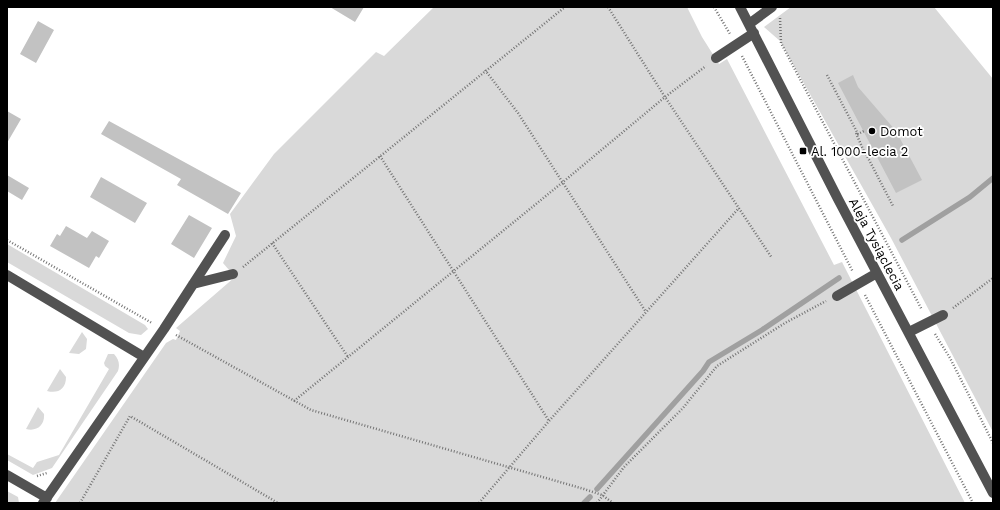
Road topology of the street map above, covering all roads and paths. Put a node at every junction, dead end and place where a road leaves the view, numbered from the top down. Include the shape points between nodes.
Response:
1 (565, 7) edge
2 (608, 7) edge
3 (714, 7) edge
4 (740, 7) edge
5 (776, 10) edge
6 (752, 28) junction
7 (736, 45) junction
8 (716, 58) joint
9 (485, 70) junction
10 (827, 75) dead end
11 (665, 97) junction
12 (853, 125) junction
13 (864, 131) dead end
14 (874, 150) dead end
15 (866, 154) junction
16 (380, 156) junction
17 (563, 182) junction
18 (893, 206) dead end
19 (739, 208) junction
20 (225, 235) dead end
21 (7, 240) edge
22 (272, 243) junction
23 (772, 258) dead end
24 (453, 272) junction
25 (877, 273) junction
26 (233, 274) joint
27 (7, 275) edge
28 (993, 278) edge
29 (193, 284) junction
30 (859, 284) junction
31 (837, 296) joint
32 (646, 312) junction
33 (943, 315) joint
34 (928, 323) junction
35 (164, 329) junction
36 (909, 332) junction
37 (144, 357) junction
38 (348, 357) junction
39 (294, 401) junction
40 (549, 421) junction
41 (993, 442) edge
42 (509, 468) junction
43 (7, 475) edge
44 (993, 493) edge
45 (602, 495) junction
46 (45, 500) edge
47 (80, 503) edge
48 (278, 503) edge
49 (478, 503) edge
50 (597, 503) edge
51 (613, 503) edge
52 (973, 503) edge

1 - 9 path
2 - 11 path
3 - 7 path
4 - 6 street, Aleja Tysiąclecia
5 - 6 street
5 - 34 path via 781,43
6 - 7 street
6 - 25 street, Aleja Tysiąclecia
7 - 8 street
7 - 30 path
8 - 11 path
9 - 16 path
9 - 17 path via 518,113
10 - 12 path
11 - 17 path
11 - 19 path
12 - 13 path via 858,134
12 - 15 path
14 - 15 path
15 - 18 path
16 - 22 path
16 - 24 path
17 - 24 path
17 - 32 path
19 - 23 path
19 - 32 path
20 - 29 street
21 - 35 path
22 - 26 path
22 - 38 path
24 - 38 path
24 - 40 path
25 - 30 street
25 - 36 street, Aleja Tysiąclecia
26 - 29 street
27 - 37 street
28 - 33 path
29 - 35 street
30 - 31 street
30 - 52 path
31 - 45 path via 785,323 717,366 683,408 624,467
32 - 40 path
33 - 34 street
34 - 36 street
34 - 41 path via 950,358
35 - 37 street
35 - 39 path
36 - 44 street, Aleja Tysiąclecia
37 - 46 street
38 - 39 path
39 - 42 path via 311,410
40 - 42 path
42 - 45 path
42 - 49 path
43 - 46 street
45 - 50 path
45 - 51 path
47 - 48 path via 130,416

